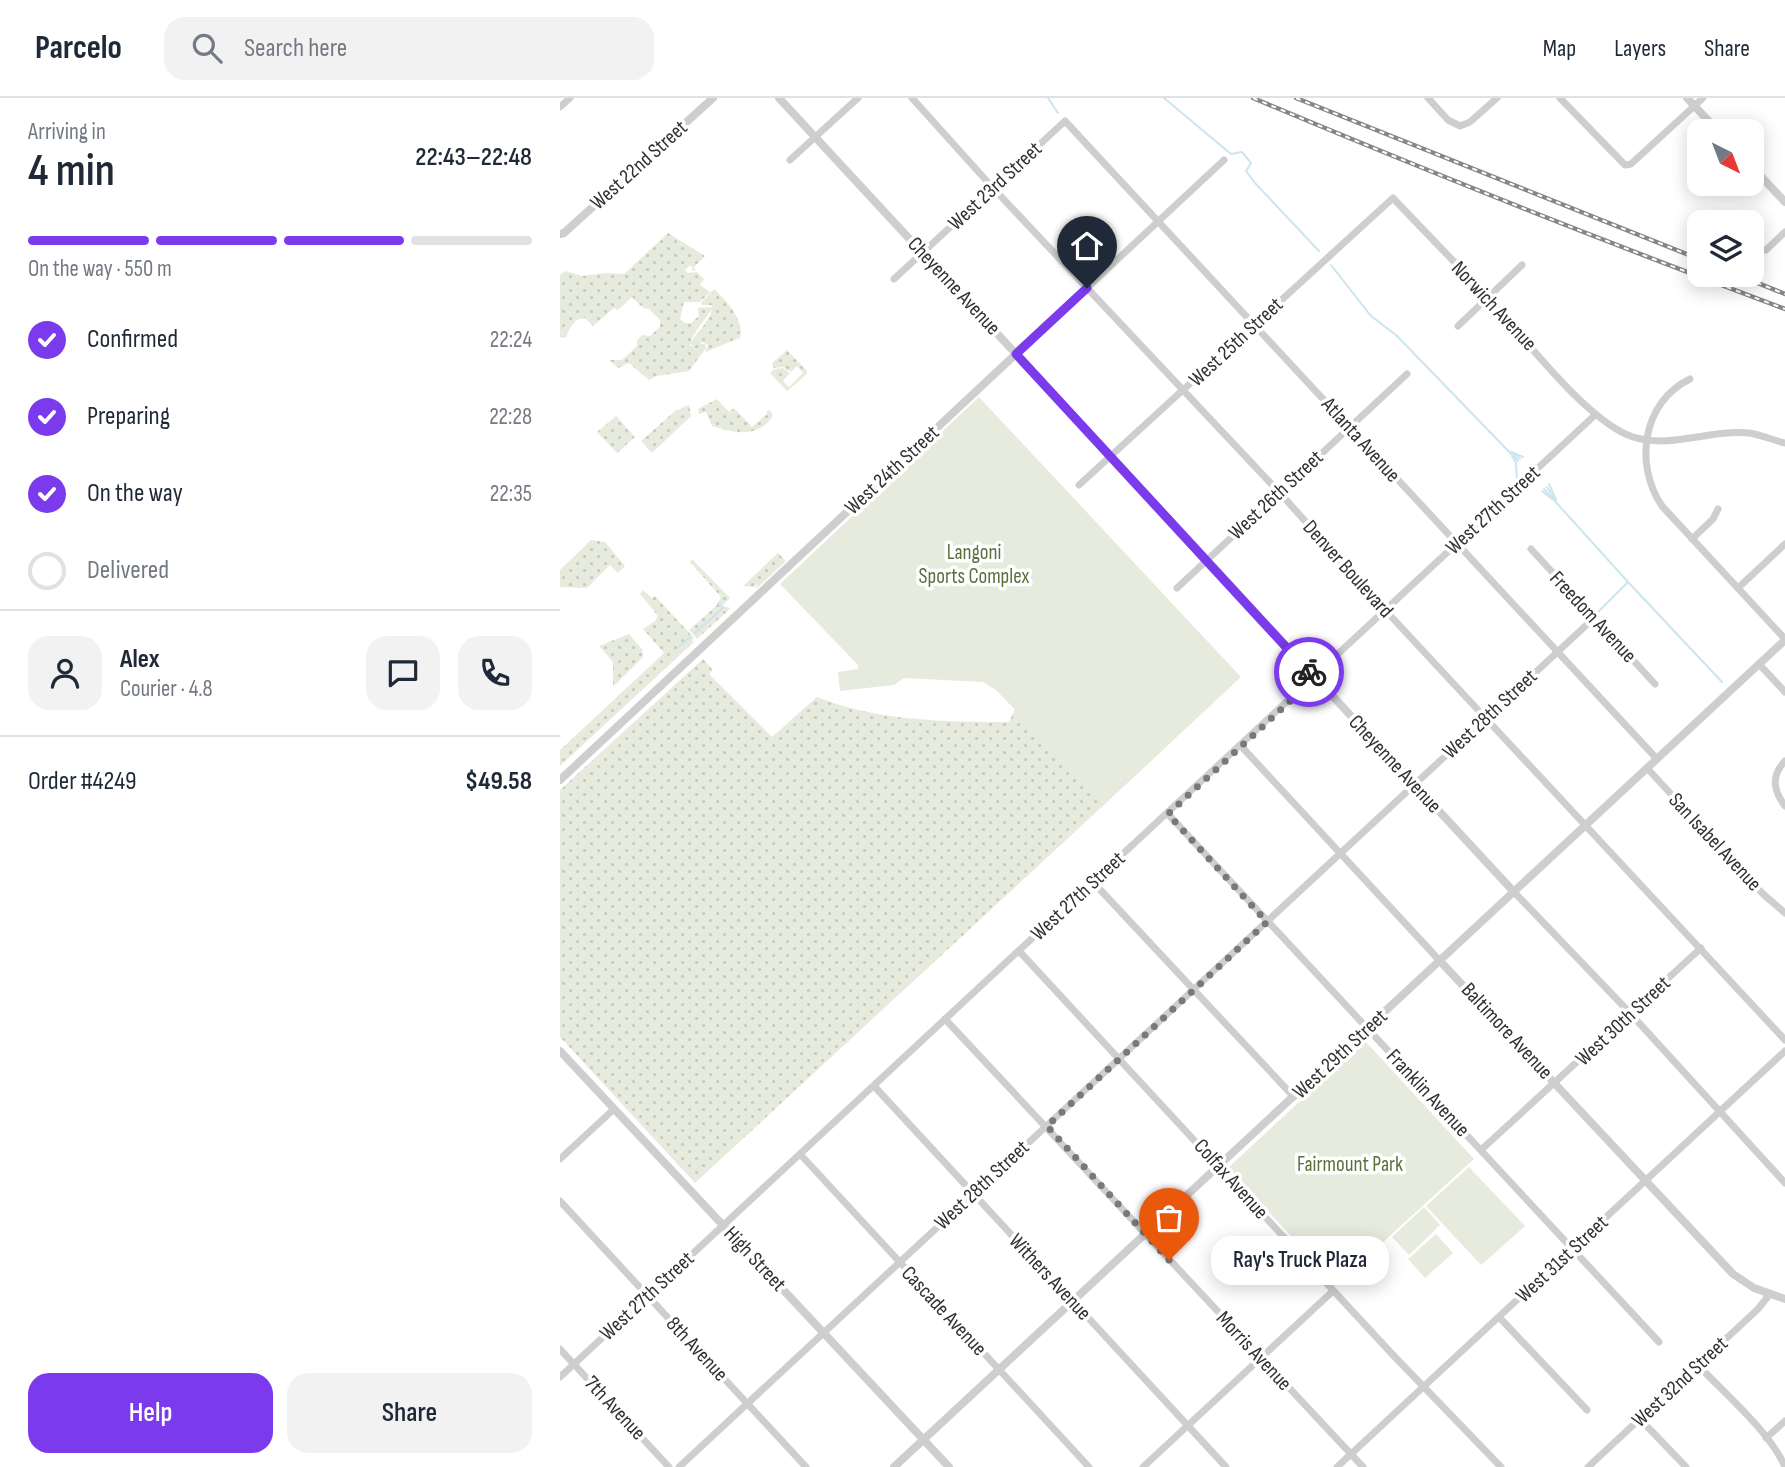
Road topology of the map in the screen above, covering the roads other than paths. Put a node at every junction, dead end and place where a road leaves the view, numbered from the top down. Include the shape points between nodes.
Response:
1 (570, 98) edge
2 (713, 98) edge
3 (779, 98) edge
4 (858, 98) edge
5 (912, 98) edge
6 (1428, 98) edge
7 (1497, 98) edge
8 (1560, 98) edge
9 (1687, 98) edge
10 (1703, 98) edge
11 (1694, 106) junction
12 (560, 107) edge
13 (1706, 119) edge
14 (1065, 121) joint
15 (816, 137) junction
16 (790, 160) dead end
17 (1224, 160) dead end
18 (1764, 180) edge
19 (992, 188) junction
20 (1393, 198) joint
21 (1785, 202) edge
22 (1158, 222) junction
23 (1785, 232) edge
24 (562, 233) edge
25 (1766, 250) dead end
26 (923, 253) junction
27 (1522, 265) dead end
28 (894, 279) dead end
29 (1087, 288) junction
30 (1487, 297) junction
31 (1255, 325) junction
32 (1458, 326) dead end
33 (1016, 354) junction
34 (1407, 374) dead end
35 (1690, 379) dead end
36 (1183, 392) junction
37 (1595, 415) junction
38 (1349, 428) junction
39 (1647, 440) junction
40 (1785, 443) edge
41 (1111, 456) junction
42 (1079, 485) dead end
43 (1279, 492) junction
44 (1718, 509) dead end
45 (1692, 539) junction
46 (1785, 544) edge
47 (1457, 545) junction
48 (1531, 549) dead end
49 (1207, 560) junction
50 (1177, 588) dead end
51 (1738, 588) junction
52 (1386, 611) junction
53 (1594, 618) junction
54 (1785, 639) edge
55 (1558, 652) junction
56 (1759, 664) junction
57 (1315, 678) junction
58 (1655, 684) dead end
59 (1785, 692) edge
60 (1486, 718) junction
61 (1241, 746) junction
62 (1657, 758) junction
63 (1785, 761) edge
64 (1647, 768) junction
65 (560, 780) edge
66 (1415, 785) junction
67 (1785, 806) edge
68 (1168, 814) junction
69 (1585, 825) junction
70 (1341, 854) junction
71 (1093, 882) junction
72 (1514, 892) junction
73 (1785, 913) edge
74 (1267, 922) junction
75 (1701, 948) junction
76 (1019, 951) junction
77 (1440, 961) junction
78 (1194, 990) junction
79 (1630, 1013) junction
80 (945, 1019) junction
81 (1367, 1028) junction
82 (1785, 1040) edge
83 (560, 1051) edge
84 (1785, 1051) edge
85 (1120, 1058) junction
86 (1556, 1084) junction
87 (874, 1086) junction
88 (1294, 1097) junction
89 (614, 1109) junction
90 (1719, 1112) junction
91 (1047, 1126) junction
92 (1481, 1150) junction
93 (800, 1154) junction
94 (560, 1159) edge
95 (1220, 1166) junction
96 (1645, 1181) junction
97 (1785, 1183) edge
98 (973, 1195) junction
99 (560, 1201) edge
100 (722, 1224) junction
101 (1144, 1234) junction
102 (1572, 1250) junction
103 (899, 1263) junction
104 (1333, 1291) junction
105 (1769, 1295) junction
106 (648, 1296) junction
107 (1785, 1299) edge
108 (1073, 1301) junction
109 (1499, 1317) junction
110 (823, 1332) junction
111 (1659, 1342) dead end
112 (560, 1349) edge
113 (1260, 1358) junction
114 (574, 1364) junction
115 (1698, 1366) junction
116 (1000, 1370) junction
117 (560, 1377) edge
118 (1423, 1387) junction
119 (747, 1403) junction
120 (1587, 1410) dead end
121 (1640, 1419) junction
122 (1785, 1421) edge
123 (1188, 1426) junction
124 (1766, 1438) junction
125 (923, 1440) junction
126 (1351, 1454) junction
127 (669, 1467) edge
128 (679, 1467) edge
129 (806, 1467) edge
130 (894, 1467) edge
131 (949, 1467) edge
132 (1089, 1467) edge
133 (1143, 1467) edge
134 (1226, 1467) edge
135 (1338, 1467) edge
136 (1363, 1467) edge
137 (1501, 1467) edge
138 (1588, 1467) edge
139 (1686, 1467) edge
140 (1785, 1467) edge

1 - 12 street
2 - 24 street, West 22nd Street
3 - 15 street, Cheyenne Avenue
4 - 15 street
5 - 19 street, Denver Boulevard
6 - 7 street via 1460,126
8 - 11 street via 1625,165
9 - 11 street
10 - 11 street
11 - 13 street
14 - 19 street, West 23rd Street
14 - 22 street, Atlanta Avenue
15 - 16 street
15 - 26 street, Cheyenne Avenue
17 - 22 street, West 24th Street
18 - 21 street
19 - 26 street, West 23rd Street
19 - 29 street, Denver Boulevard
20 - 30 street, Norwich Avenue
20 - 31 street, West 25th Street
22 - 29 street, West 24th Street
22 - 31 street, Atlanta Avenue
23 - 25 street
26 - 28 street, West 23rd Street
26 - 33 street, Cheyenne Avenue
27 - 30 street
29 - 33 street, West 24th Street
29 - 36 street, Denver Boulevard
30 - 32 street
30 - 37 street, Norwich Avenue
31 - 36 street, West 25th Street
31 - 38 street, Atlanta Avenue
33 - 41 street, Cheyenne Avenue
33 - 65 street, West 24th Street
34 - 38 street, West 26th Street
35 - 39 street via 1658,410
36 - 41 street, West 25th Street
36 - 43 street, Denver Boulevard
37 - 39 street, Norwich Avenue
37 - 47 street, West 27th Street
38 - 43 street, West 26th Street
38 - 47 street, Atlanta Avenue
39 - 40 street via 1748,433
39 - 45 street via 1645,465 1651,486 1662,506
41 - 42 street, West 25th Street
41 - 49 street, Cheyenne Avenue
43 - 49 street, West 26th Street
43 - 52 street, Denver Boulevard
44 - 45 street
45 - 51 street
46 - 51 street
47 - 52 street, West 27th Street
47 - 55 street, Atlanta Avenue
48 - 53 street, Freedom Avenue
49 - 50 street, West 26th Street
49 - 57 street, Cheyenne Avenue
51 - 54 street
52 - 57 street, West 27th Street
52 - 60 street, Denver Boulevard
53 - 55 street, West 28th Street
53 - 58 street, Freedom Avenue
54 - 56 street, West 29th Street
55 - 60 street, West 28th Street
55 - 62 street, Atlanta Avenue
56 - 59 street
56 - 62 street, West 29th Street
57 - 61 street, West 27th Street
57 - 66 street, Cheyenne Avenue
60 - 66 street, West 28th Street
60 - 69 street, Denver Boulevard
61 - 68 street, West 27th Street
61 - 70 street, Baltimore Avenue
62 - 64 street, West 29th Street
63 - 67 street via 1774,783
64 - 69 street, West 29th Street
64 - 73 street, San Isabel Avenue
66 - 70 street, West 28th Street
66 - 72 street, Cheyenne Avenue
68 - 71 street, West 27th Street
68 - 74 street, Franklin Avenue
69 - 72 street, West 29th Street
69 - 75 street, Denver Boulevard
70 - 74 street, West 28th Street
70 - 77 street, Baltimore Avenue
71 - 76 street, West 27th Street
71 - 78 street
72 - 77 street, West 29th Street
72 - 79 street, Cheyenne Avenue
74 - 78 street, West 28th Street
74 - 81 street, Franklin Avenue
75 - 79 street, West 30th Street
75 - 82 street, Denver Boulevard
76 - 80 street, West 27th Street
76 - 85 street, Colfax Avenue
77 - 81 street, West 29th Street
77 - 86 street, Baltimore Avenue
78 - 85 street, West 28th Street
78 - 88 street
79 - 86 street, West 30th Street
79 - 90 street, Cheyenne Avenue
80 - 87 street, West 27th Street
80 - 91 street, Morris Avenue
81 - 88 street, West 29th Street
81 - 92 street, Franklin Avenue
83 - 89 street, High Street
84 - 90 street, West 31st Street
85 - 91 street, West 28th Street
85 - 95 street, Colfax Avenue
86 - 92 street, West 30th Street
86 - 96 street, Baltimore Avenue
87 - 93 street, West 27th Street
87 - 98 street, Withers Avenue
88 - 95 street, West 29th Street
89 - 94 street
89 - 100 street, High Street
90 - 96 street, West 31st Street
90 - 97 street, Cheyenne Avenue
91 - 98 street, West 28th Street
91 - 101 street, Morris Avenue
92 - 102 street, Franklin Avenue
93 - 100 street, West 27th Street
93 - 103 street, Cascade Avenue
95 - 101 street, West 29th Street
95 - 104 street, Colfax Avenue
96 - 102 street, West 31st Street
96 - 105 street, Baltimore Avenue via 1733,1274
98 - 103 street, West 28th Street
98 - 108 street, Withers Avenue
99 - 106 street, 8th Avenue
100 - 106 street, West 27th Street
100 - 110 street, High Street
101 - 108 street, West 29th Street
101 - 113 street, Morris Avenue
102 - 109 street, West 31st Street
102 - 111 street, Franklin Avenue
103 - 110 street, West 28th Street
103 - 116 street, Cascade Avenue
104 - 113 street
104 - 118 street, Colfax Avenue
105 - 107 street, Baltimore Avenue
105 - 115 street, West 32nd Street
106 - 114 street, West 27th Street
106 - 119 street, 8th Avenue
108 - 116 street, West 29th Street
108 - 123 street, Withers Avenue
109 - 118 street, West 31st Street
109 - 120 street
110 - 119 street, West 28th Street
110 - 125 street, High Street
112 - 114 street, 7th Avenue
113 - 123 street
113 - 126 street, Morris Avenue
114 - 117 street, West 27th Street
114 - 127 street, 7th Avenue
115 - 121 street, West 32nd Street
115 - 124 street
116 - 125 street, West 29th Street
116 - 132 street, Cascade Avenue
118 - 126 street, West 31st Street
118 - 137 street, Colfax Avenue
119 - 128 street, West 28th Street
119 - 129 street, 8th Avenue
121 - 138 street, West 32nd Street
121 - 139 street
122 - 124 street
123 - 133 street
123 - 134 street, Withers Avenue
124 - 140 street
125 - 130 street, West 29th Street
125 - 131 street, High Street
126 - 135 street, West 31st Street
126 - 136 street, Morris Avenue

